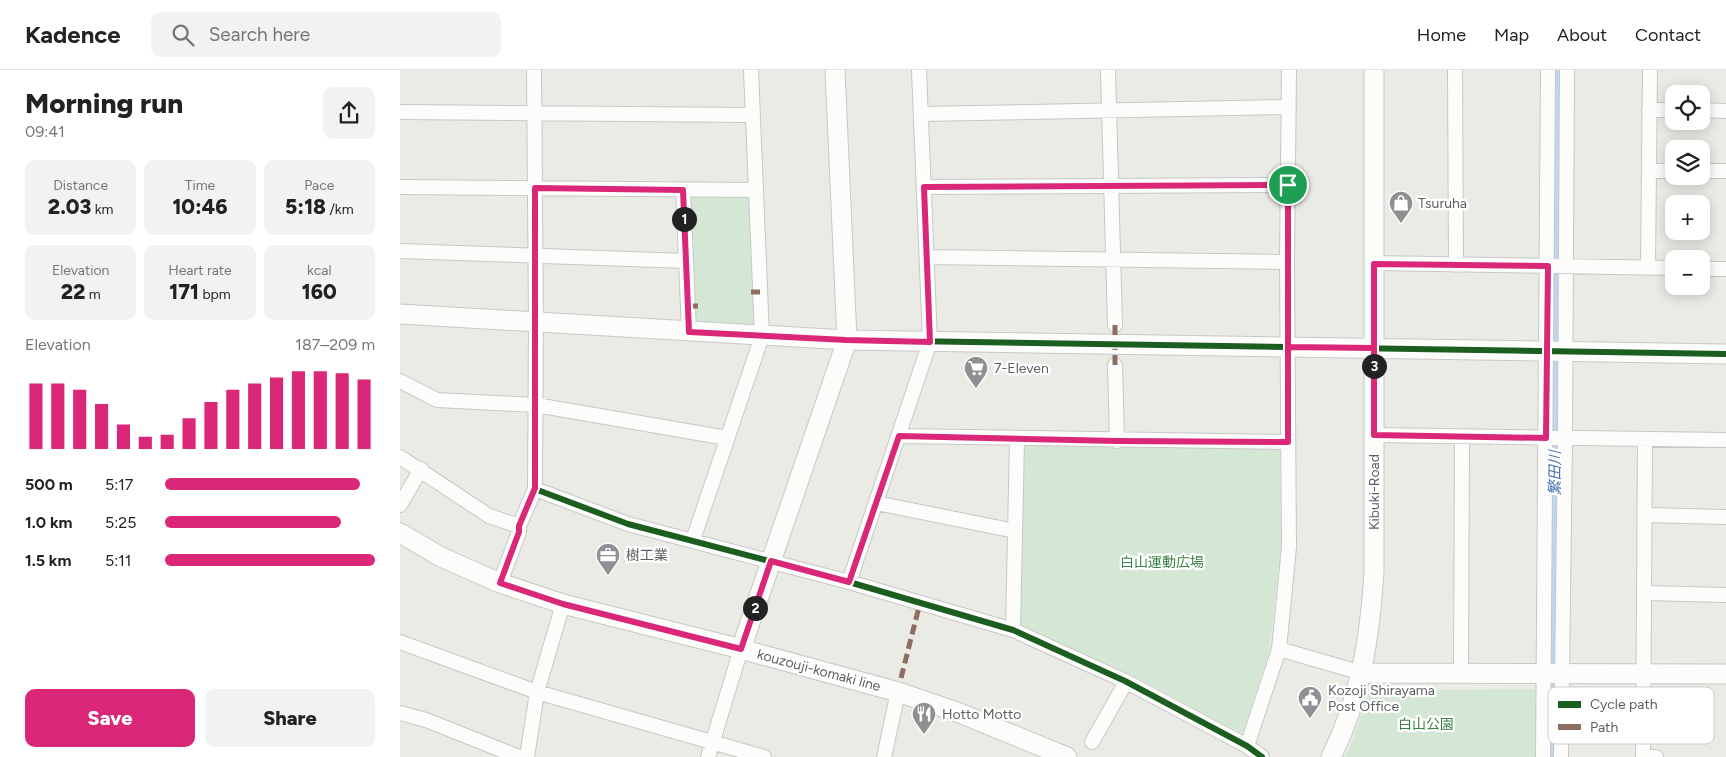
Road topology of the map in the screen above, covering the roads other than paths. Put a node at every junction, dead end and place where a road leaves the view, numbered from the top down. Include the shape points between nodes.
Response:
1 (534, 70) edge
2 (751, 70) edge
3 (836, 70) edge
4 (919, 70) edge
5 (1108, 70) edge
6 (1289, 70) edge
7 (1374, 70) edge
8 (1455, 70) edge
9 (1548, 70) edge
10 (1567, 70) edge
11 (1650, 70) edge
12 (1289, 107) junction
13 (1649, 110) junction
14 (1665, 110) edge
15 (1710, 110) edge
16 (1726, 110) edge
17 (1109, 111) junction
18 (400, 112) edge
19 (534, 113) junction
20 (921, 114) junction
21 (752, 115) junction
22 (1649, 170) junction
23 (1665, 171) edge
24 (1710, 171) edge
25 (1726, 172) edge
26 (1288, 185) junction
27 (1111, 186) junction
28 (400, 187) edge
29 (924, 187) junction
30 (535, 188) junction
31 (683, 190) junction
32 (756, 190) junction
33 (400, 251) edge
34 (535, 256) junction
35 (927, 257) junction
36 (1112, 260) junction
37 (686, 261) junction
38 (1287, 262) junction
39 (1374, 264) junction
40 (1456, 265) junction
41 (1548, 266) junction
42 (1566, 267) junction
43 (1648, 268) junction
44 (1665, 268) edge
45 (1710, 269) edge
46 (1726, 269) edge
47 (400, 314) edge
48 (536, 323) junction
49 (1115, 325) dead end
50 (689, 332) junction
51 (762, 336) junction
52 (846, 340) junction
53 (930, 342) junction
54 (1288, 347) junction
55 (1374, 348) junction
56 (1556, 352) junction
57 (1726, 354) edge
58 (1116, 365) dead end
59 (400, 381) edge
60 (536, 405) junction
61 (1374, 435) junction
62 (899, 436) junction
63 (1462, 437) junction
64 (727, 438) junction
65 (1546, 438) junction
66 (1565, 438) junction
67 (1017, 439) junction
68 (1645, 439) junction
69 (1726, 440) edge
70 (1117, 441) junction
71 (1288, 442) junction
72 (400, 457) edge
73 (421, 469) junction
74 (535, 488) junction
75 (876, 503) junction
76 (400, 505) edge
77 (1646, 515) junction
78 (1726, 517) edge
79 (519, 526) junction
80 (1016, 531) junction
81 (400, 533) edge
82 (693, 540) junction
83 (771, 561) junction
84 (849, 582) junction
85 (500, 583) junction
86 (1645, 593) junction
87 (1726, 595) edge
88 (563, 604) junction
89 (1013, 630) junction
90 (400, 642) edge
91 (741, 649) junction
92 (1278, 649) junction
93 (1362, 673) junction
94 (1461, 673) junction
95 (1553, 673) junction
96 (1644, 673) junction
97 (1726, 674) edge
98 (1126, 682) junction
99 (1551, 687) edge
100 (1554, 687) edge
101 (1644, 687) edge
102 (537, 692) junction
103 (898, 692) junction
104 (400, 713) edge
105 (1548, 715) edge
106 (712, 742) junction
107 (1092, 742) dead end
108 (1560, 744) edge
109 (1643, 744) edge
110 (1247, 746) junction
111 (519, 757) edge
112 (527, 757) edge
113 (708, 757) edge
114 (764, 757) edge
115 (884, 757) edge
116 (1067, 757) edge
117 (1262, 757) edge
118 (1331, 757) edge
119 (1543, 757) edge
120 (1561, 757) edge
121 (1643, 757) edge
122 (1656, 757) edge

1 - 19 street
2 - 21 street
3 - 52 street
4 - 20 street
5 - 17 street
6 - 12 street
7 - 39 street, Kibuki-Road
8 - 40 street
9 - 41 street
10 - 42 street
11 - 13 street
12 - 17 street
12 - 26 street
13 - 14 street
13 - 22 street
15 - 16 street
17 - 20 street
17 - 27 street
18 - 19 street
19 - 21 street
19 - 30 street
20 - 29 street
21 - 32 street
22 - 23 street
22 - 43 street
24 - 25 street
26 - 27 street
26 - 38 street
27 - 29 street
27 - 36 street
28 - 30 street
29 - 35 street
30 - 31 street
30 - 34 street
31 - 32 street
31 - 37 street
32 - 51 street
33 - 34 street
34 - 37 street
34 - 48 street
35 - 36 street
35 - 53 street
36 - 38 street
36 - 49 street
37 - 50 street
38 - 54 street
39 - 40 street
39 - 55 street, Kibuki-Road
40 - 41 street
41 - 42 street
41 - 56 street
42 - 43 street
42 - 56 street
43 - 44 street
45 - 46 street
47 - 48 street
48 - 50 street
48 - 60 street
50 - 51 street
51 - 52 street
51 - 64 street
52 - 53 street
52 - 83 street
53 - 54 street
53 - 62 street
54 - 55 street
54 - 71 street
55 - 56 street
55 - 61 street, Kibuki-Road
56 - 57 street
56 - 65 street
56 - 66 street
58 - 70 street
59 - 60 street via 437,400
60 - 64 street
60 - 74 street
61 - 63 street
61 - 93 street, Kibuki-Road via 1374,571 1371,621
62 - 67 street
62 - 75 street
63 - 65 street
63 - 94 street
64 - 82 street
65 - 66 street
65 - 95 street
66 - 68 street
66 - 95 street
67 - 70 street
67 - 80 street
68 - 69 street
68 - 77 street
70 - 71 street
71 - 92 street via 1289,547
72 - 73 street
73 - 76 street
73 - 79 street via 490,516
74 - 79 street
74 - 82 street via 628,524
75 - 80 street
75 - 84 street
77 - 78 street
77 - 86 street
79 - 85 street
80 - 89 street
81 - 85 street, kouzouji-komaki line via 442,557
82 - 83 street
83 - 84 street
83 - 91 street
84 - 89 street
85 - 88 street, kouzouji-komaki line
86 - 87 street
86 - 96 street
88 - 91 street, kouzouji-komaki line
88 - 102 street
89 - 98 street
90 - 102 street
91 - 103 street, kouzouji-komaki line
91 - 106 street
92 - 93 street
92 - 110 street
93 - 94 street
93 - 118 street, Kibuki-Road via 1343,734
94 - 95 street
95 - 96 street
95 - 99 street
95 - 100 street
96 - 97 street
96 - 101 street
98 - 107 street
98 - 110 street
102 - 106 street
102 - 112 street
103 - 115 street
103 - 116 street, kouzouji-komaki line via 958,712
104 - 111 street
105 - 119 street
106 - 113 street
106 - 114 street
108 - 120 street
109 - 121 street
110 - 117 street
121 - 122 street

